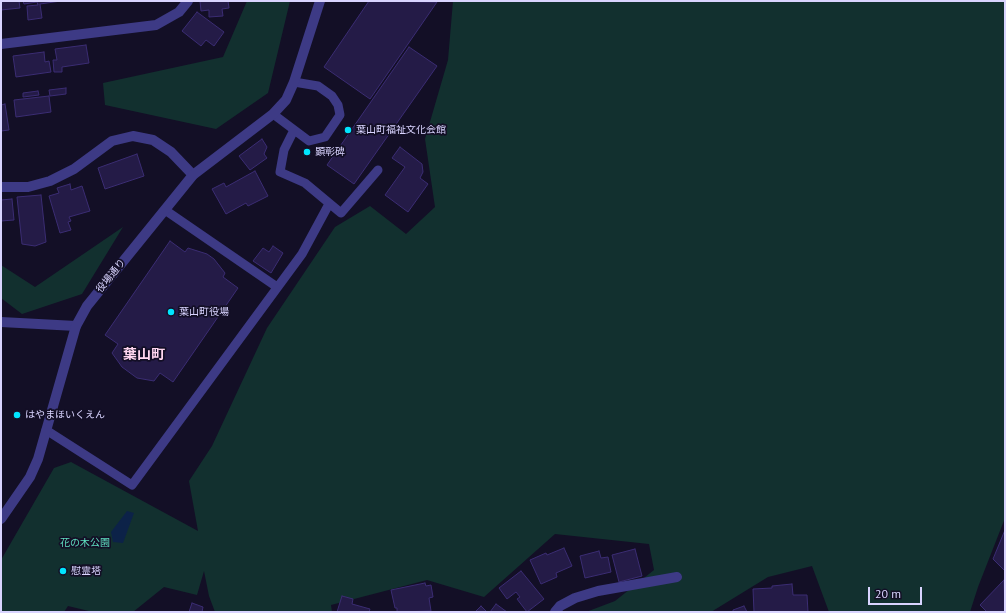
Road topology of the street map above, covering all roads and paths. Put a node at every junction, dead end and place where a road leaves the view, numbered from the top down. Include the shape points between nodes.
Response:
1 (188, 1) edge
2 (320, 1) edge
3 (1, 44) edge
4 (294, 82) junction
5 (274, 114) junction
6 (294, 130) junction
7 (378, 170) dead end
8 (193, 175) junction
9 (1, 187) edge
10 (329, 204) junction
11 (165, 210) junction
12 (277, 287) junction
13 (1, 322) edge
14 (76, 326) junction
15 (46, 430) junction
16 (1, 519) edge
17 (677, 577) dead end
18 (555, 612) edge

1 - 3 street via 179,12 156,25
2 - 4 street, 役場通り
4 - 5 street, 役場通り via 286,100
4 - 6 lane via 318,86 332,96 338,105 340,115 325,137 309,141
5 - 6 lane
5 - 8 street, 役場通り
6 - 10 lane via 284,150 280,172 305,183
7 - 10 lane via 341,214
8 - 9 street via 171,152 153,140 133,136 112,141 74,169 50,181 28,187
8 - 11 street, 役場通り
10 - 12 lane via 302,254
11 - 12 lane
11 - 14 street, 役場通り via 87,306
12 - 15 lane via 132,484
13 - 14 street
14 - 15 street, 役場通り
15 - 16 street, 役場通り via 30,477
17 - 18 street via 598,591 575,598 560,606

